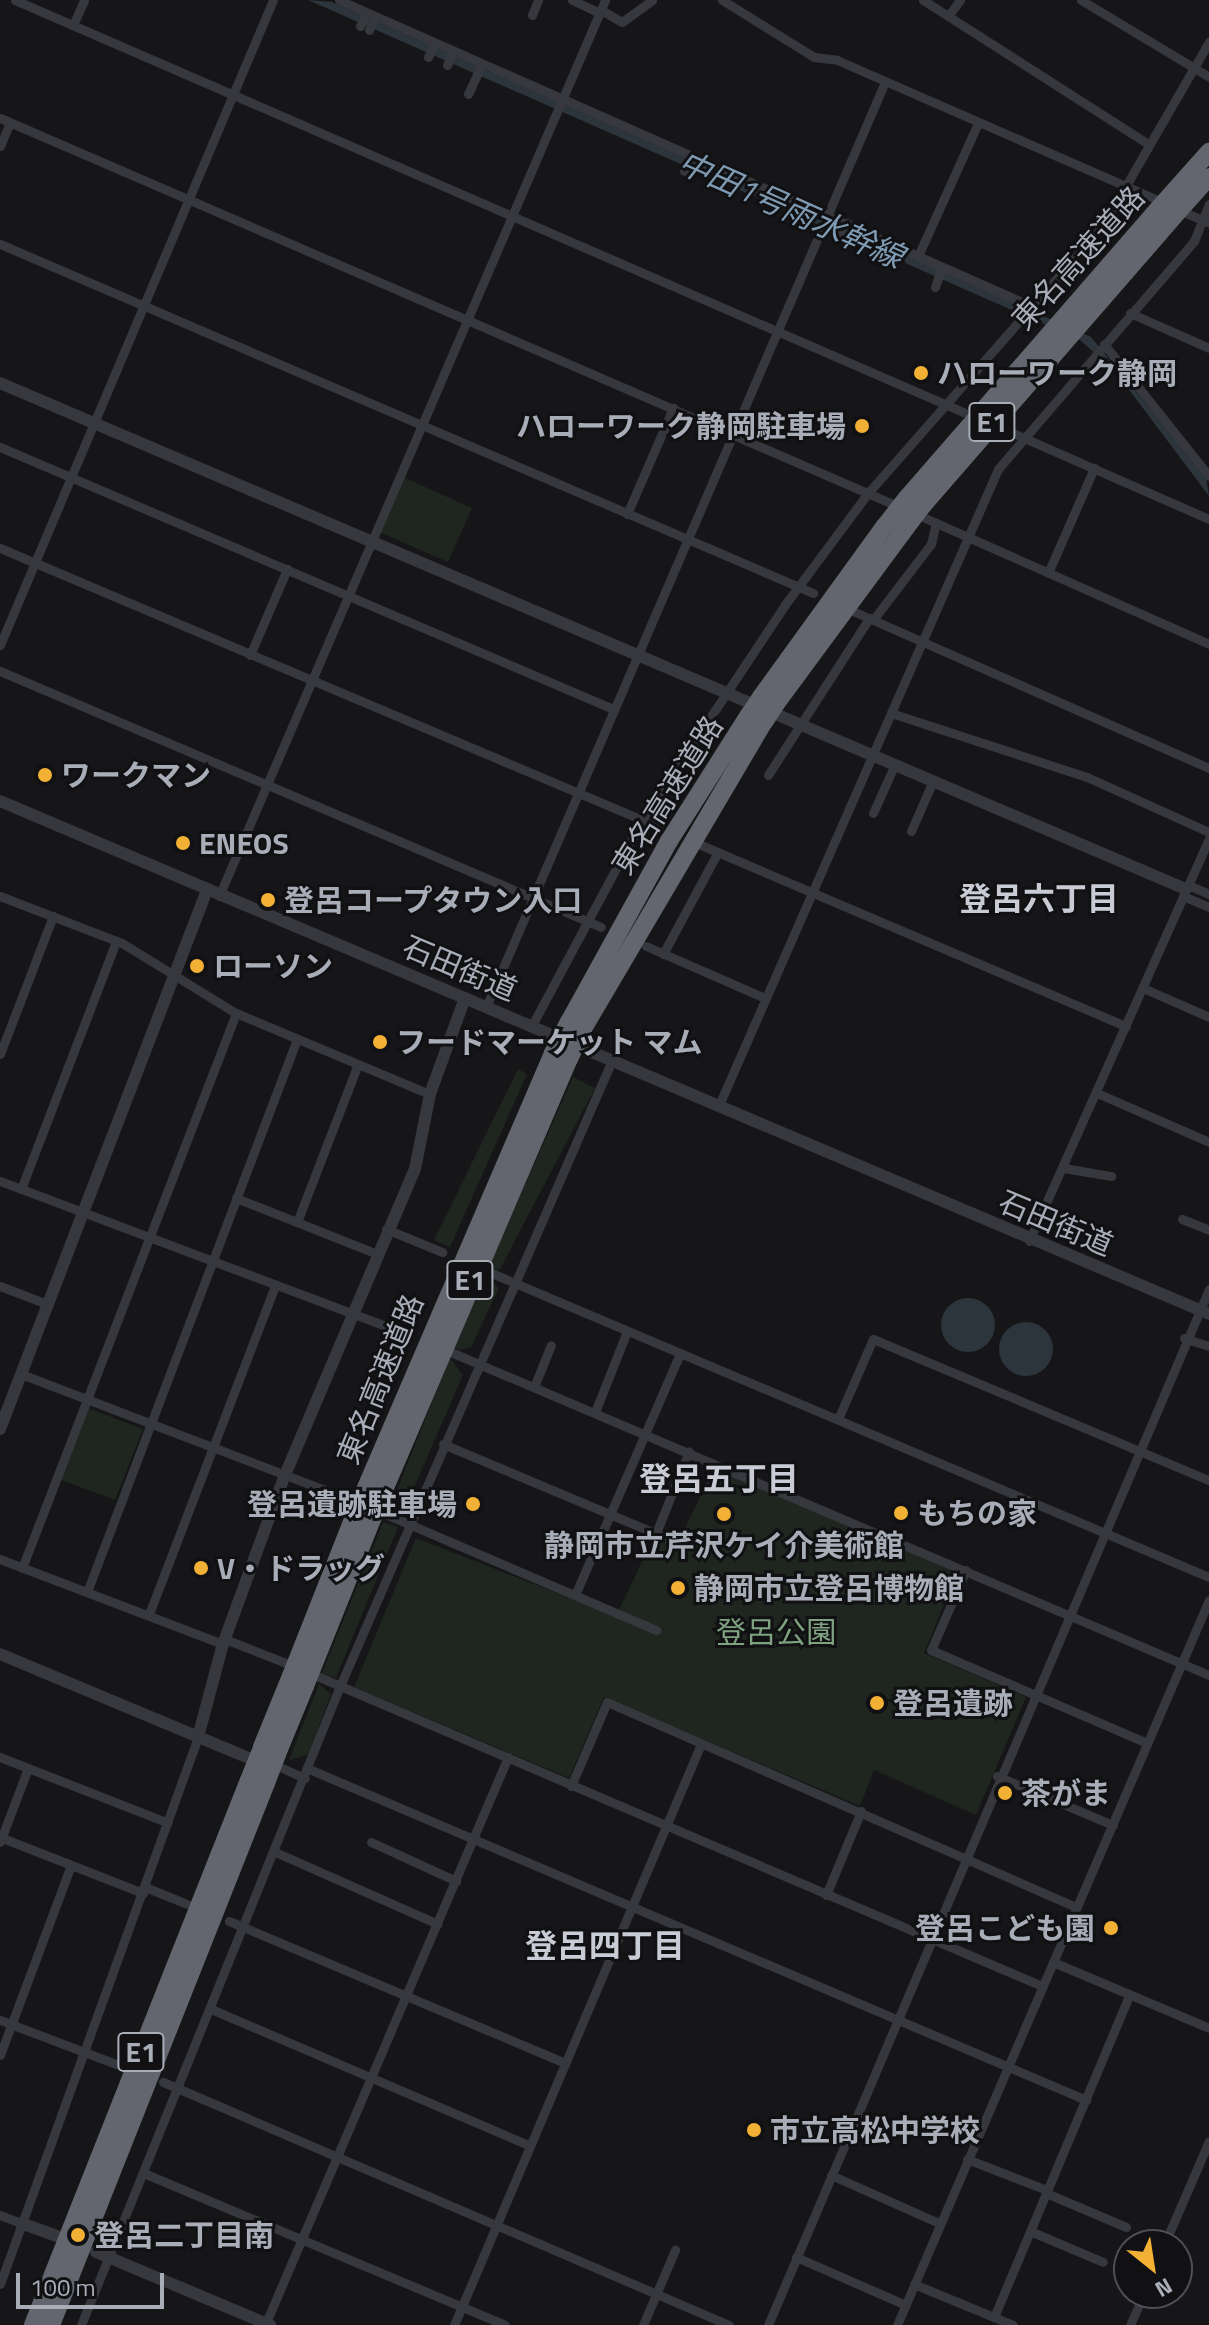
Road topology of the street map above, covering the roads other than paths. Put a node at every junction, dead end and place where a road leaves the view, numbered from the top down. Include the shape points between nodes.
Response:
1 (15, 0) edge
2 (84, 0) edge
3 (273, 0) edge
4 (339, 0) edge
5 (538, 0) edge
6 (572, 0) edge
7 (652, 0) edge
8 (722, 0) edge
9 (745, 0) edge
10 (923, 0) edge
11 (960, 0) edge
12 (1081, 0) edge
13 (350, 5) junction
14 (602, 8) edge
15 (737, 11) junction
16 (371, 15) junction
17 (532, 15) dead end
18 (948, 16) junction
19 (344, 18) dead end
20 (73, 25) junction
21 (365, 28) dead end
22 (405, 31) junction
23 (1209, 42) edge
24 (399, 43) dead end
25 (434, 44) junction
26 (453, 52) junction
27 (428, 57) dead end
28 (447, 65) dead end
29 (481, 66) junction
30 (1193, 68) junction
31 (1209, 77) edge
32 (885, 82) junction
33 (234, 93) junction
34 (468, 94) dead end
35 (562, 100) junction
36 (5, 120) edge
37 (978, 123) junction
38 (1147, 143) junction
39 (0, 146) edge
40 (1209, 152) edge
41 (1209, 177) edge
42 (1124, 186) junction
43 (190, 199) junction
44 (1209, 204) edge
45 (1167, 212) junction
46 (512, 215) junction
47 (824, 221) junction
48 (1205, 221) edge
49 (0, 244) edge
50 (911, 258) junction
51 (145, 306) junction
52 (1029, 306) junction
53 (1130, 313) junction
54 (466, 318) junction
55 (777, 329) junction
56 (1104, 345) junction
57 (1209, 348) edge
58 (0, 383) edge
59 (946, 404) junction
60 (673, 408) junction
61 (963, 412) dead end
62 (421, 422) junction
63 (94, 423) junction
64 (1006, 430) dead end
65 (731, 433) junction
66 (1023, 438) junction
67 (0, 447) edge
68 (1094, 468) junction
69 (1207, 472) edge
70 (71, 477) junction
71 (868, 493) junction
72 (627, 514) junction
73 (1209, 519) edge
74 (936, 523) junction
75 (966, 536) junction
76 (370, 540) junction
77 (687, 540) junction
78 (0, 548) edge
79 (34, 563) junction
80 (287, 569) junction
81 (1048, 573) junction
82 (798, 588) junction
83 (813, 593) dead end
84 (347, 595) junction
85 (855, 612) dead end
86 (871, 619) junction
87 (922, 642) junction
88 (1209, 644) edge
89 (0, 645) edge
90 (636, 653) junction
91 (250, 655) junction
92 (0, 671) edge
93 (311, 681) junction
94 (725, 692) junction
95 (611, 708) junction
96 (891, 713) junction
97 (797, 723) junction
98 (872, 755) junction
99 (895, 764) junction
100 (1209, 768) edge
101 (768, 775) dead end
102 (933, 781) junction
103 (266, 785) junction
104 (574, 792) junction
105 (0, 801) edge
106 (873, 813) dead end
107 (642, 820) junction
108 (659, 827) dead end
109 (911, 831) dead end
110 (1209, 832) edge
111 (1209, 838) edge
112 (701, 845) dead end
113 (718, 852) junction
114 (1186, 890) junction
115 (213, 893) junction
116 (809, 893) junction
117 (1209, 894) edge
118 (0, 896) edge
119 (530, 898) junction
120 (1209, 907) edge
121 (53, 916) junction
122 (587, 920) junction
123 (601, 927) dead end
124 (116, 941) junction
125 (646, 946) dead end
126 (663, 954) junction
127 (174, 973) junction
128 (1143, 988) junction
129 (465, 998) junction
130 (765, 998) junction
131 (486, 1007) junction
132 (236, 1013) junction
133 (1209, 1017) edge
134 (1126, 1026) junction
135 (531, 1027) junction
136 (297, 1039) junction
137 (0, 1054) edge
138 (612, 1060) junction
139 (358, 1064) junction
140 (1097, 1093) junction
141 (430, 1094) junction
142 (719, 1105) junction
143 (1209, 1142) edge
144 (1064, 1168) junction
145 (1111, 1176) dead end
146 (0, 1181) edge
147 (21, 1189) junction
148 (236, 1198) junction
149 (85, 1213) junction
150 (1182, 1219) dead end
151 (297, 1222) junction
152 (386, 1229) junction
153 (1209, 1230) edge
154 (148, 1238) junction
155 (1029, 1241) junction
156 (442, 1252) dead end
157 (375, 1253) junction
158 (212, 1262) junction
159 (489, 1272) dead end
160 (511, 1282) junction
161 (0, 1286) edge
162 (275, 1286) junction
163 (1209, 1289) edge
164 (47, 1304) junction
165 (1204, 1313) edge
166 (349, 1315) junction
167 (627, 1331) junction
168 (409, 1335) dead end
169 (1184, 1338) junction
170 (551, 1345) dead end
171 (1209, 1346) edge
172 (453, 1353) dead end
173 (680, 1353) junction
174 (477, 1363) junction
175 (21, 1374) junction
176 (534, 1387) junction
177 (87, 1399) junction
178 (595, 1412) junction
179 (838, 1419) junction
180 (149, 1424) junction
181 (1, 1425) edge
182 (647, 1433) junction
183 (443, 1444) junction
184 (213, 1448) junction
185 (1135, 1448) junction
186 (689, 1451) junction
187 (285, 1475) junction
188 (1209, 1480) edge
189 (611, 1515) junction
190 (408, 1527) junction
191 (1102, 1531) junction
192 (656, 1533) junction
193 (676, 1542) dead end
194 (0, 1559) edge
195 (22, 1568) junction
196 (966, 1570) junction
197 (1209, 1577) edge
198 (87, 1592) junction
199 (575, 1595) junction
200 (1209, 1600) edge
201 (1068, 1613) junction
202 (149, 1614) junction
203 (656, 1630) dead end
204 (224, 1641) junction
205 (0, 1654) edge
206 (1182, 1663) junction
207 (1209, 1675) edge
208 (340, 1686) junction
209 (1032, 1693) junction
210 (198, 1737) junction
211 (1147, 1743) junction
212 (701, 1744) junction
213 (262, 1753) junction
214 (0, 1757) edge
215 (508, 1757) junction
216 (28, 1768) junction
217 (307, 1774) junction
218 (997, 1776) junction
219 (257, 1782) junction
220 (571, 1786) junction
221 (861, 1811) junction
222 (168, 1823) junction
223 (1113, 1825) junction
224 (665, 1827) junction
225 (0, 1839) edge
226 (473, 1841) junction
227 (371, 1842) dead end
228 (273, 1851) junction
229 (964, 1856) junction
230 (71, 1865) junction
231 (456, 1881) junction
232 (144, 1890) junction
233 (826, 1895) junction
234 (187, 1904) dead end
235 (630, 1907) junction
236 (1076, 1907) junction
237 (229, 1921) dead end
238 (438, 1924) junction
239 (243, 1927) junction
240 (930, 1940) junction
241 (1053, 1962) junction
242 (1042, 1986) junction
243 (408, 1994) junction
244 (1130, 1994) junction
245 (211, 2009) junction
246 (896, 2019) junction
247 (0, 2020) edge
248 (12, 2025) junction
249 (1209, 2028) edge
250 (85, 2052) junction
251 (0, 2055) edge
252 (563, 2062) junction
253 (121, 2066) dead end
254 (1007, 2067) junction
255 (371, 2078) junction
256 (163, 2082) dead end
257 (178, 2089) junction
258 (1086, 2100) junction
259 (1209, 2141) edge
260 (528, 2145) junction
261 (337, 2156) junction
262 (967, 2159) junction
263 (146, 2174) junction
264 (831, 2175) junction
265 (1047, 2192) junction
266 (0, 2215) edge
267 (21, 2223) junction
268 (939, 2223) junction
269 (496, 2226) junction
270 (1126, 2227) dead end
271 (1171, 2229) edge
272 (1030, 2231) junction
273 (57, 2236) dead end
274 (302, 2239) junction
275 (675, 2250) dead end
276 (96, 2252) dead end
277 (109, 2257) junction
278 (796, 2257) junction
279 (1103, 2262) dead end
280 (0, 2284) edge
281 (914, 2284) junction
282 (656, 2293) junction
283 (906, 2305) junction
284 (462, 2307) junction
285 (994, 2317) junction
286 (267, 2324) edge
287 (33, 2325) edge
288 (51, 2325) edge
289 (81, 2325) edge
290 (454, 2325) edge
291 (505, 2325) edge
292 (643, 2325) edge
293 (729, 2325) edge
294 (768, 2325) edge
295 (897, 2325) edge
296 (1013, 2325) edge

1 - 20 street
2 - 20 street
3 - 33 street
4 - 13 street
5 - 17 street
6 - 14 street
7 - 14 street via 622,22
8 - 15 street
9 - 15 street
10 - 18 street
11 - 18 street
12 - 30 street
13 - 16 street
13 - 19 street
14 - 35 street
15 - 32 street via 790,46
16 - 21 street
16 - 22 street
18 - 38 street
20 - 33 street
22 - 24 street
22 - 25 street
23 - 30 street
25 - 26 street
25 - 27 street
26 - 28 street
26 - 29 street
29 - 34 street
29 - 35 street
30 - 31 street
30 - 38 street
32 - 37 street
32 - 47 street
33 - 43 street
33 - 46 street
35 - 46 street
35 - 47 street via 612,130
36 - 39 street
36 - 43 street
37 - 42 street
37 - 50 street
38 - 42 street
40 - 45 highway, 東名高速道路 / E1, bridge
41 - 45 highway, 東名高速道路 / E1, bridge
42 - 48 street
42 - 52 street via 1102,227
43 - 51 street
43 - 54 street
44 - 48 street
45 - 213 highway, 東名高速道路 / E1, bridge via 915,502 768,701 576,1025 370,1500 298,1681
46 - 54 street
46 - 55 street
47 - 50 street
47 - 55 street
48 - 53 street via 1194,241
49 - 51 street
50 - 52 street via 939,276
51 - 62 street
51 - 63 street
52 - 59 street
53 - 56 street
53 - 57 street
54 - 60 street
54 - 62 street
55 - 59 street
55 - 65 street
56 - 66 street
56 - 69 street
58 - 63 street
59 - 61 street
59 - 71 street
60 - 65 street
60 - 72 street
62 - 72 street
62 - 76 street
63 - 70 street
63 - 76 street
64 - 66 street
65 - 71 street
65 - 77 street
66 - 68 street
66 - 75 street via 1005,456
67 - 70 street
68 - 73 street
68 - 81 street
70 - 79 street
70 - 80 street
71 - 74 street
71 - 82 street
72 - 77 street
74 - 75 street
74 - 86 street via 931,544
75 - 81 street
75 - 87 street
76 - 84 street
76 - 90 street
77 - 82 street
77 - 90 street
78 - 79 street
79 - 89 street
79 - 91 street
80 - 84 street
80 - 91 street
81 - 88 street
82 - 83 street
82 - 94 street
84 - 93 street
84 - 95 street
85 - 86 street
86 - 87 street
86 - 97 street
87 - 96 street
87 - 100 street
90 - 94 street
90 - 95 street
91 - 93 street
92 - 103 street
93 - 103 street
93 - 104 street
94 - 97 street
94 - 107 street
95 - 104 street
96 - 98 street
96 - 110 street via 1087,777
97 - 98 street
97 - 101 street
98 - 99 street
98 - 116 street
99 - 102 street
99 - 106 street
102 - 109 street
102 - 114 street
103 - 115 street
103 - 119 street
104 - 107 street
104 - 119 street
105 - 115 street, 石田街道
107 - 108 street
107 - 122 street
111 - 114 street
112 - 113 street
113 - 116 street
113 - 126 street
114 - 117 street
114 - 120 street
114 - 128 street
115 - 127 street
115 - 129 street, 石田街道
116 - 130 street
116 - 134 street
118 - 121 street
119 - 122 street
119 - 131 street
121 - 124 street
121 - 137 street
122 - 123 street
122 - 135 street
124 - 127 street
124 - 147 street
125 - 126 street
126 - 130 street
127 - 132 street
127 - 149 street
128 - 133 street
128 - 134 street
129 - 131 street, 石田街道
129 - 141 street
130 - 142 street
131 - 135 street, 石田街道
132 - 136 street
132 - 154 street
134 - 140 street
135 - 138 street, 石田街道
136 - 139 street
136 - 148 street
138 - 142 street, 石田街道
138 - 160 street
139 - 141 street
139 - 151 street
140 - 143 street
140 - 144 street
141 - 152 street via 415,1169
142 - 155 street, 石田街道
144 - 145 street
144 - 155 street
146 - 147 street
147 - 149 street
148 - 151 street
148 - 158 street
149 - 154 street
149 - 164 street
150 - 153 street
151 - 157 street
152 - 156 street
152 - 157 street
154 - 158 street
154 - 177 street
155 - 165 street, 石田街道
157 - 166 street
158 - 162 street
158 - 180 street
159 - 160 street
160 - 167 street
160 - 174 street
161 - 164 street
162 - 166 street
162 - 184 street
163 - 165 street
164 - 175 street
165 - 169 street
166 - 168 street
166 - 187 street
167 - 173 street
167 - 178 street
169 - 171 street
169 - 185 street
170 - 176 street
172 - 174 street
173 - 179 street
173 - 182 street
174 - 176 street
174 - 183 street
175 - 177 street
175 - 181 street
176 - 178 street
177 - 180 street
177 - 195 street
178 - 182 street
179 - 185 street via 873,1339
179 - 191 street
180 - 184 street
180 - 198 street
182 - 186 street
182 - 189 street
183 - 189 street
183 - 190 street
184 - 187 street
184 - 202 street
185 - 188 street
185 - 191 street
186 - 192 street
186 - 196 street
187 - 190 street
187 - 204 street
189 - 192 street
189 - 199 street
190 - 199 street
190 - 208 street
191 - 197 street
191 - 201 street
192 - 193 street
194 - 195 street
195 - 198 street
196 - 201 street
196 - 209 street via 931,1650
198 - 202 street
199 - 203 street
200 - 206 street
201 - 206 street
201 - 209 street
202 - 204 street
204 - 208 street
204 - 210 street
205 - 210 street
206 - 207 street
206 - 211 street
208 - 215 street
208 - 217 street
209 - 211 street
209 - 218 street
210 - 213 street
210 - 222 street
211 - 223 street
212 - 220 street via 607,1702
212 - 221 street
212 - 224 street
213 - 217 street
213 - 219 highway, 東名高速道路 / E1, bridge
214 - 216 street
215 - 220 street
215 - 226 street
216 - 222 street
216 - 225 street
217 - 226 street
217 - 228 street
218 - 223 street
218 - 229 street
219 - 287 highway, 東名高速道路 / E1
219 - 288 highway, 東名高速道路 / E1
220 - 224 street
221 - 229 street
221 - 233 street
222 - 232 street
223 - 236 street
224 - 233 street
224 - 235 street
225 - 230 street
226 - 231 street
226 - 235 street
227 - 231 street
228 - 238 street
228 - 239 street
229 - 236 street
229 - 240 street
230 - 232 street
230 - 248 street
231 - 238 street
232 - 234 street
232 - 250 street
233 - 240 street
235 - 246 street
235 - 252 street
236 - 241 street
237 - 239 street
238 - 243 street
239 - 243 street
239 - 245 street
240 - 242 street
240 - 246 street
241 - 242 street
241 - 244 street
242 - 254 street
243 - 252 street
243 - 255 street
244 - 249 street
244 - 258 street
245 - 255 street
245 - 257 street
246 - 254 street
246 - 264 street
247 - 248 street
248 - 250 street
248 - 251 street
250 - 253 street
250 - 267 street
252 - 260 street
254 - 258 street
254 - 262 street
255 - 260 street
255 - 261 street
256 - 257 street
257 - 261 street
257 - 263 street
258 - 265 street
259 - 271 street
260 - 269 street
261 - 269 street
261 - 274 street
262 - 265 street
262 - 268 street
263 - 274 street
263 - 277 street
264 - 268 street
264 - 278 street
265 - 270 street
265 - 272 street
266 - 267 street
267 - 273 street
267 - 280 street
268 - 281 street
269 - 282 street
269 - 284 street
272 - 279 street
272 - 285 street
274 - 284 street
274 - 286 street
275 - 282 street
276 - 277 street
277 - 286 street
277 - 289 street
278 - 283 street
278 - 294 street
281 - 283 street
281 - 285 street
282 - 292 street
282 - 293 street
283 - 295 street
284 - 290 street
284 - 291 street
285 - 296 street

